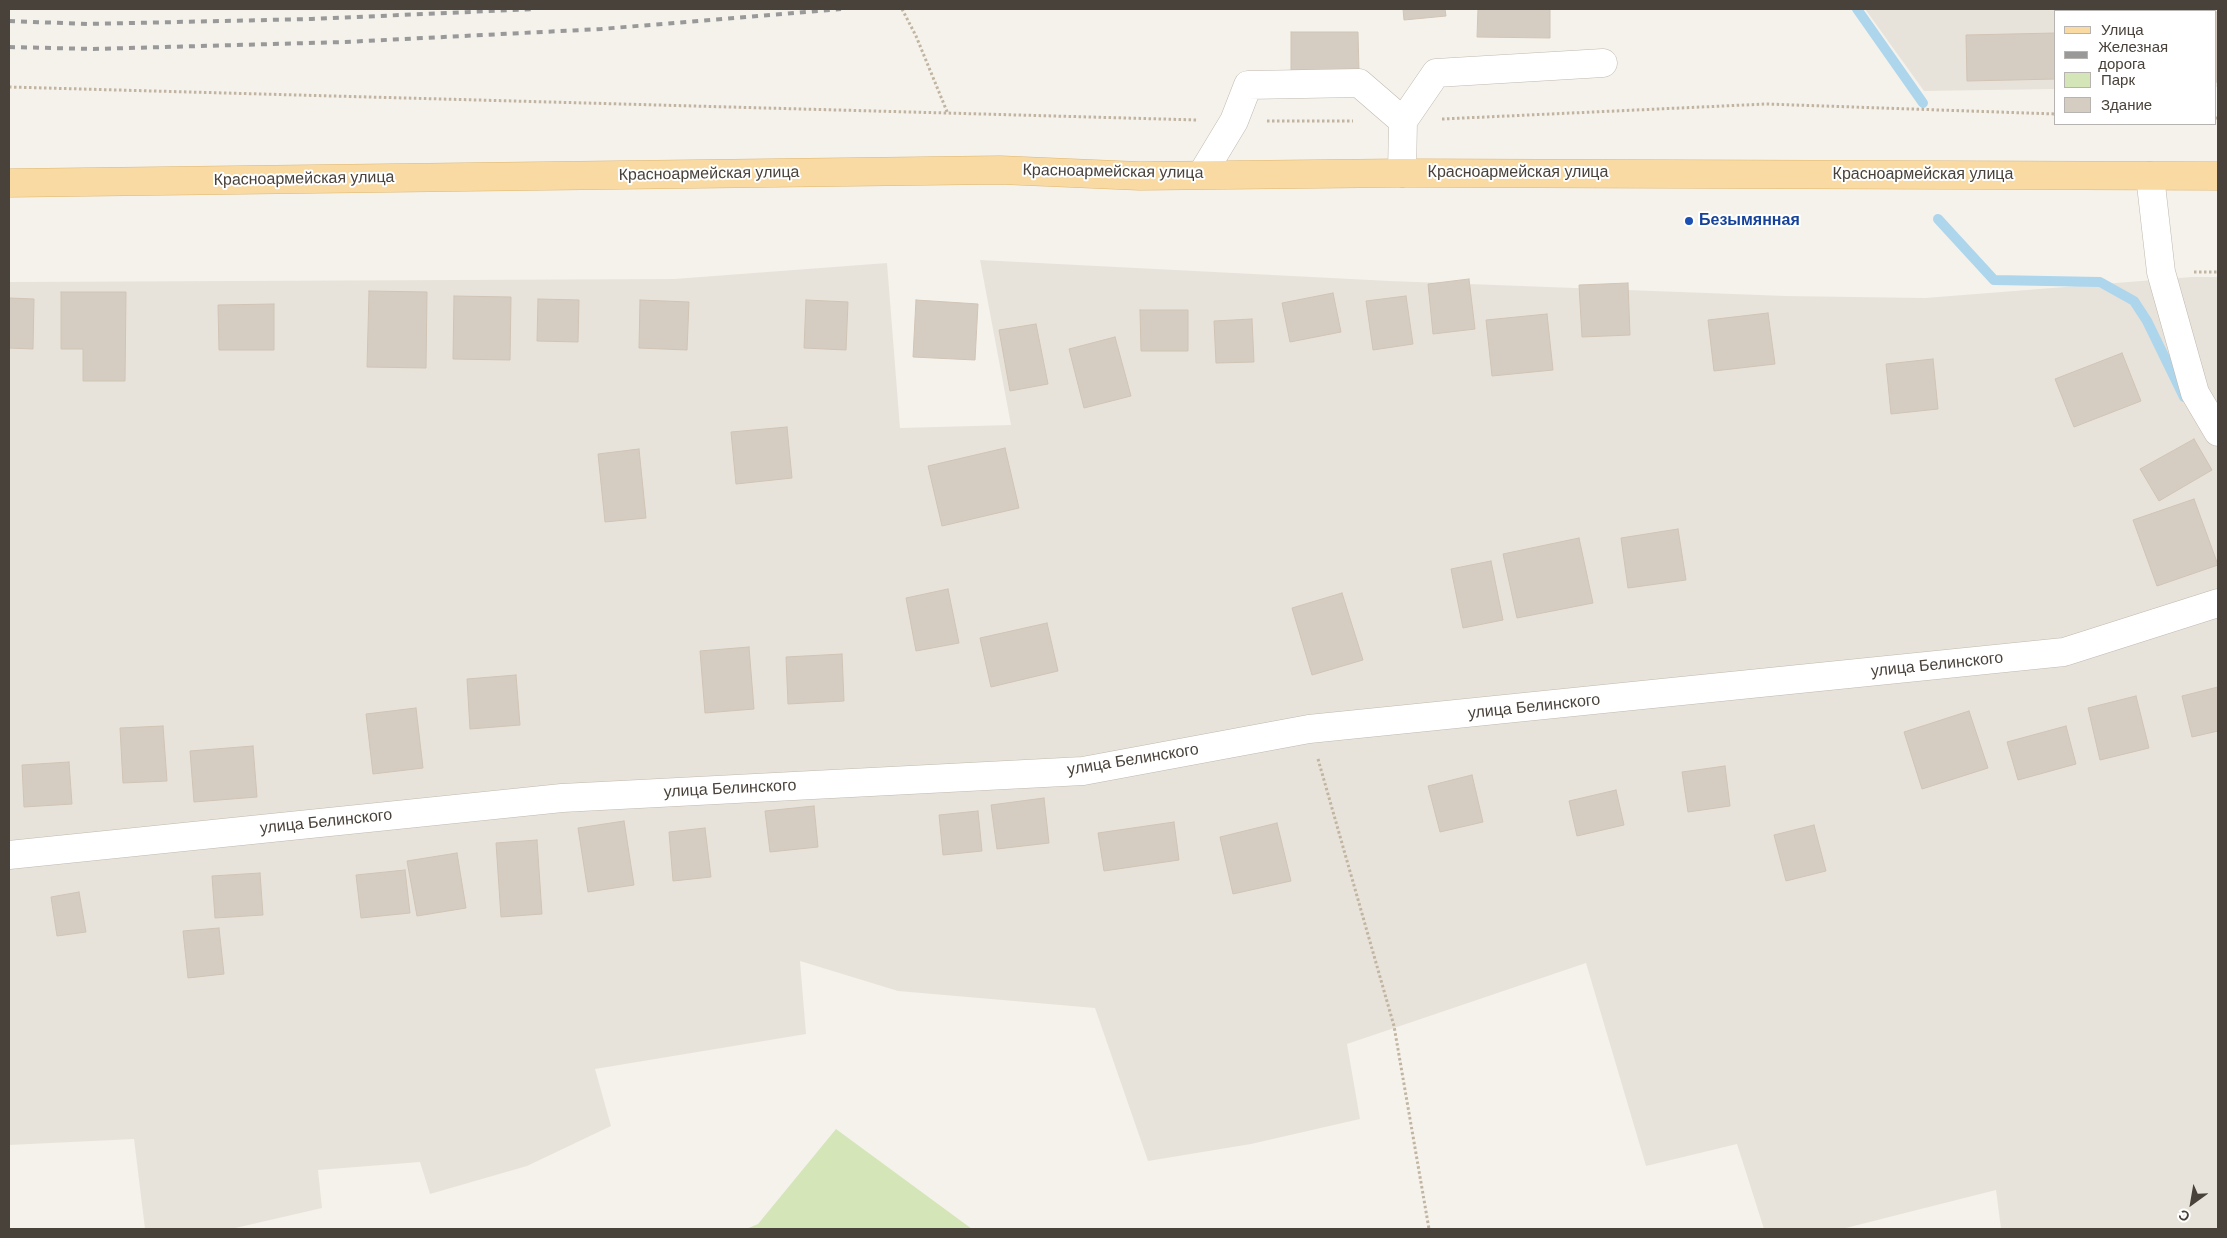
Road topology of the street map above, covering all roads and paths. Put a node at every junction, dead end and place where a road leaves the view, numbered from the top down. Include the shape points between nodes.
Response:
1 (902, 9) edge
2 (1603, 63) dead end
3 (9, 87) edge
4 (948, 114) junction
5 (2054, 114) edge
6 (1234, 121) junction
7 (1353, 121) dead end
8 (1403, 121) junction
9 (1402, 173) junction
10 (1202, 174) junction
11 (2150, 176) junction
12 (2218, 176) edge
13 (9, 183) edge
14 (2218, 432) edge
15 (2218, 603) edge
16 (1309, 729) junction
17 (9, 856) edge
18 (1429, 1229) edge

1 - 4 path
2 - 8 street via 1436,73
3 - 4 path
4 - 6 path
5 - 8 path via 1766,104
6 - 7 path
6 - 8 street via 1248,85 1359,83
6 - 10 street
8 - 9 street
9 - 10 main road, Красноармейская улица
9 - 11 main road, Красноармейская улица
10 - 13 main road, Красноармейская улица via 1140,176 1000,170
11 - 12 main road, Красноармейская улица
11 - 14 street via 2161,272 2195,393
15 - 16 street, улица Белинского via 2064,652
16 - 17 street, улица Белинского via 1083,771 562,798
16 - 18 path via 1394,1026

